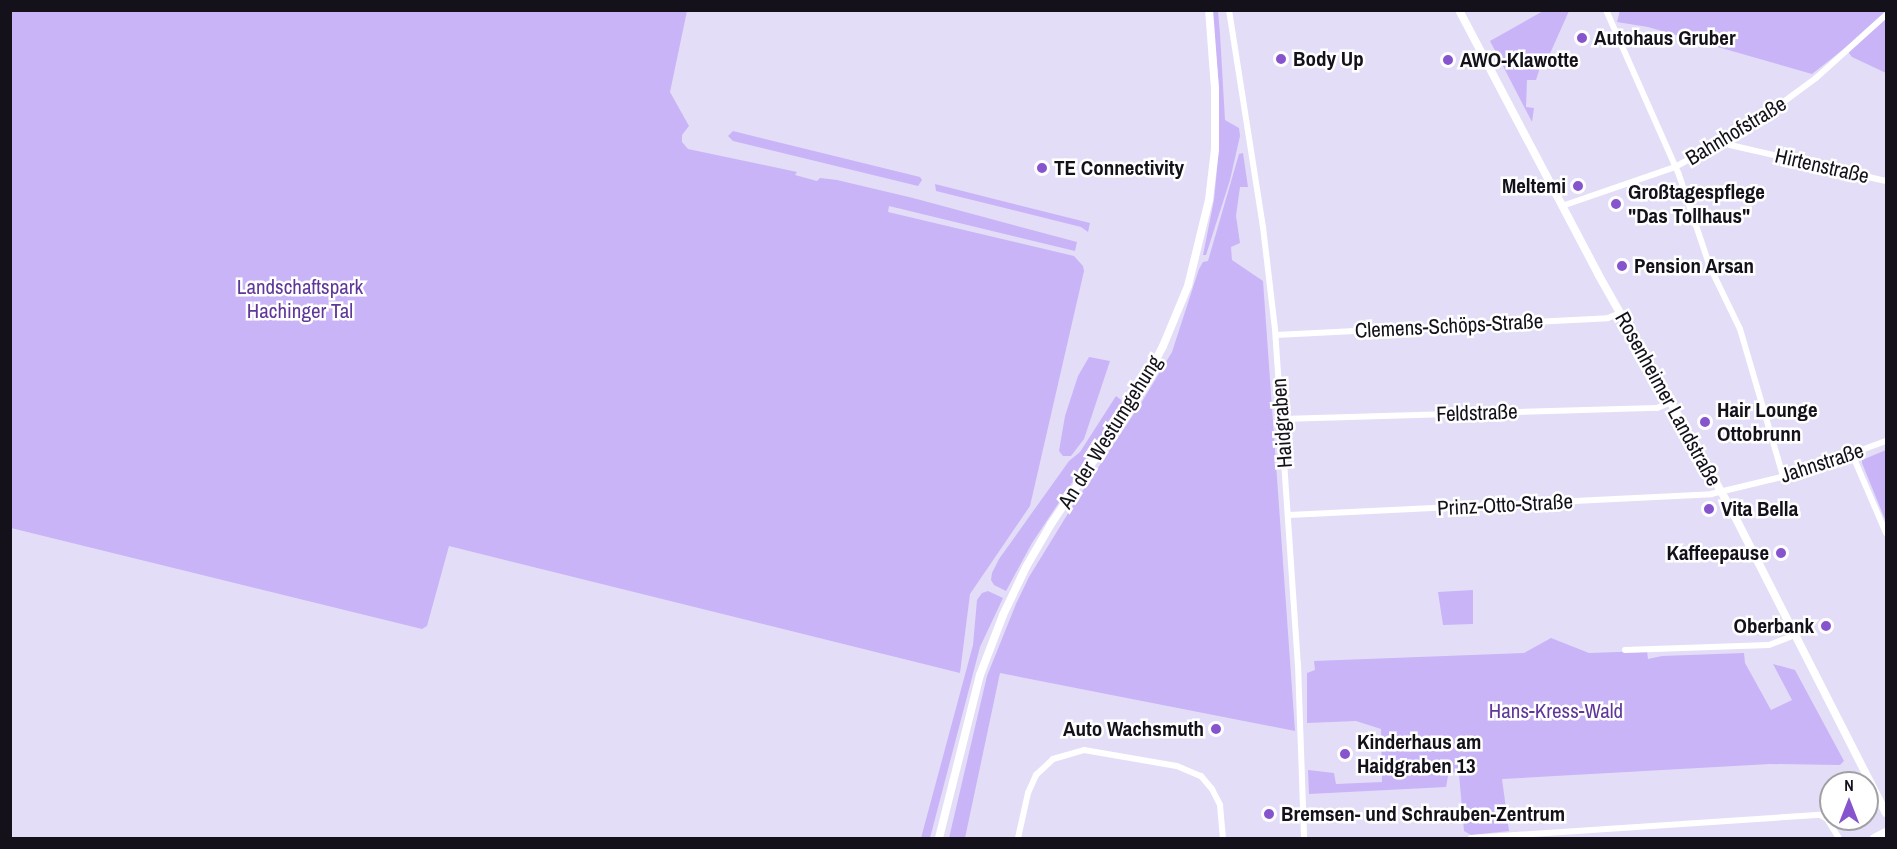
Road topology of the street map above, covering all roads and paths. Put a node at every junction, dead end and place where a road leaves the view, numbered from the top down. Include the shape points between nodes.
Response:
1 (1209, 10) edge
2 (1229, 10) edge
3 (1459, 10) edge
4 (1606, 10) edge
5 (1887, 15) edge
6 (1723, 141) junction
7 (1676, 167) junction
8 (1887, 181) edge
9 (1562, 207) junction
10 (1620, 313) junction
11 (1276, 335) junction
12 (1671, 402) junction
13 (1282, 419) junction
14 (1887, 441) edge
15 (1852, 454) junction
16 (1783, 476) junction
17 (1721, 492) junction
18 (1289, 515) junction
19 (1887, 533) edge
20 (1795, 635) junction
21 (1625, 650) dead end
22 (1887, 813) edge
23 (1887, 832) edge
24 (939, 838) edge
25 (1018, 838) edge
26 (1223, 838) edge
27 (1304, 838) edge
28 (1471, 838) edge
29 (1839, 838) edge
30 (1874, 838) edge

1 - 24 main road, An der Westumgehung via 1215,89 1214,158 1205,222 1188,286 1137,396 1046,532 1003,615 980,675
2 - 11 street, Haidgraben
3 - 9 main road, Rosenheimer Landstraße
4 - 7 street
5 - 6 street, Bahnhofstraße via 1808,84
6 - 7 street, Bahnhofstraße
6 - 8 street, Hirtenstraße
7 - 9 street, Bahnhofstraße
7 - 16 street via 1710,267 1742,337
9 - 10 main road, Rosenheimer Landstraße
10 - 11 street, Clemens-Schöps-Straße via 1608,318
10 - 12 main road, Rosenheimer Landstraße
11 - 13 street, Haidgraben
12 - 13 street, Feldstraße via 1658,408
12 - 17 main road, Rosenheimer Landstraße
13 - 18 street, Haidgraben
14 - 15 street, Jahnstraße
15 - 16 street, Jahnstraße
15 - 19 street
16 - 17 street, Jahnstraße
17 - 18 street, Prinz-Otto-Straße
17 - 20 main road, Rosenheimer Landstraße
18 - 27 street, Haidgraben via 1299,664
20 - 21 street via 1770,645
20 - 22 main road, Rosenheimer Landstraße
23 - 30 main road
25 - 26 street via 1036,775 1053,759 1084,750 1177,766 1200,776 1220,805
28 - 29 street via 1820,815

